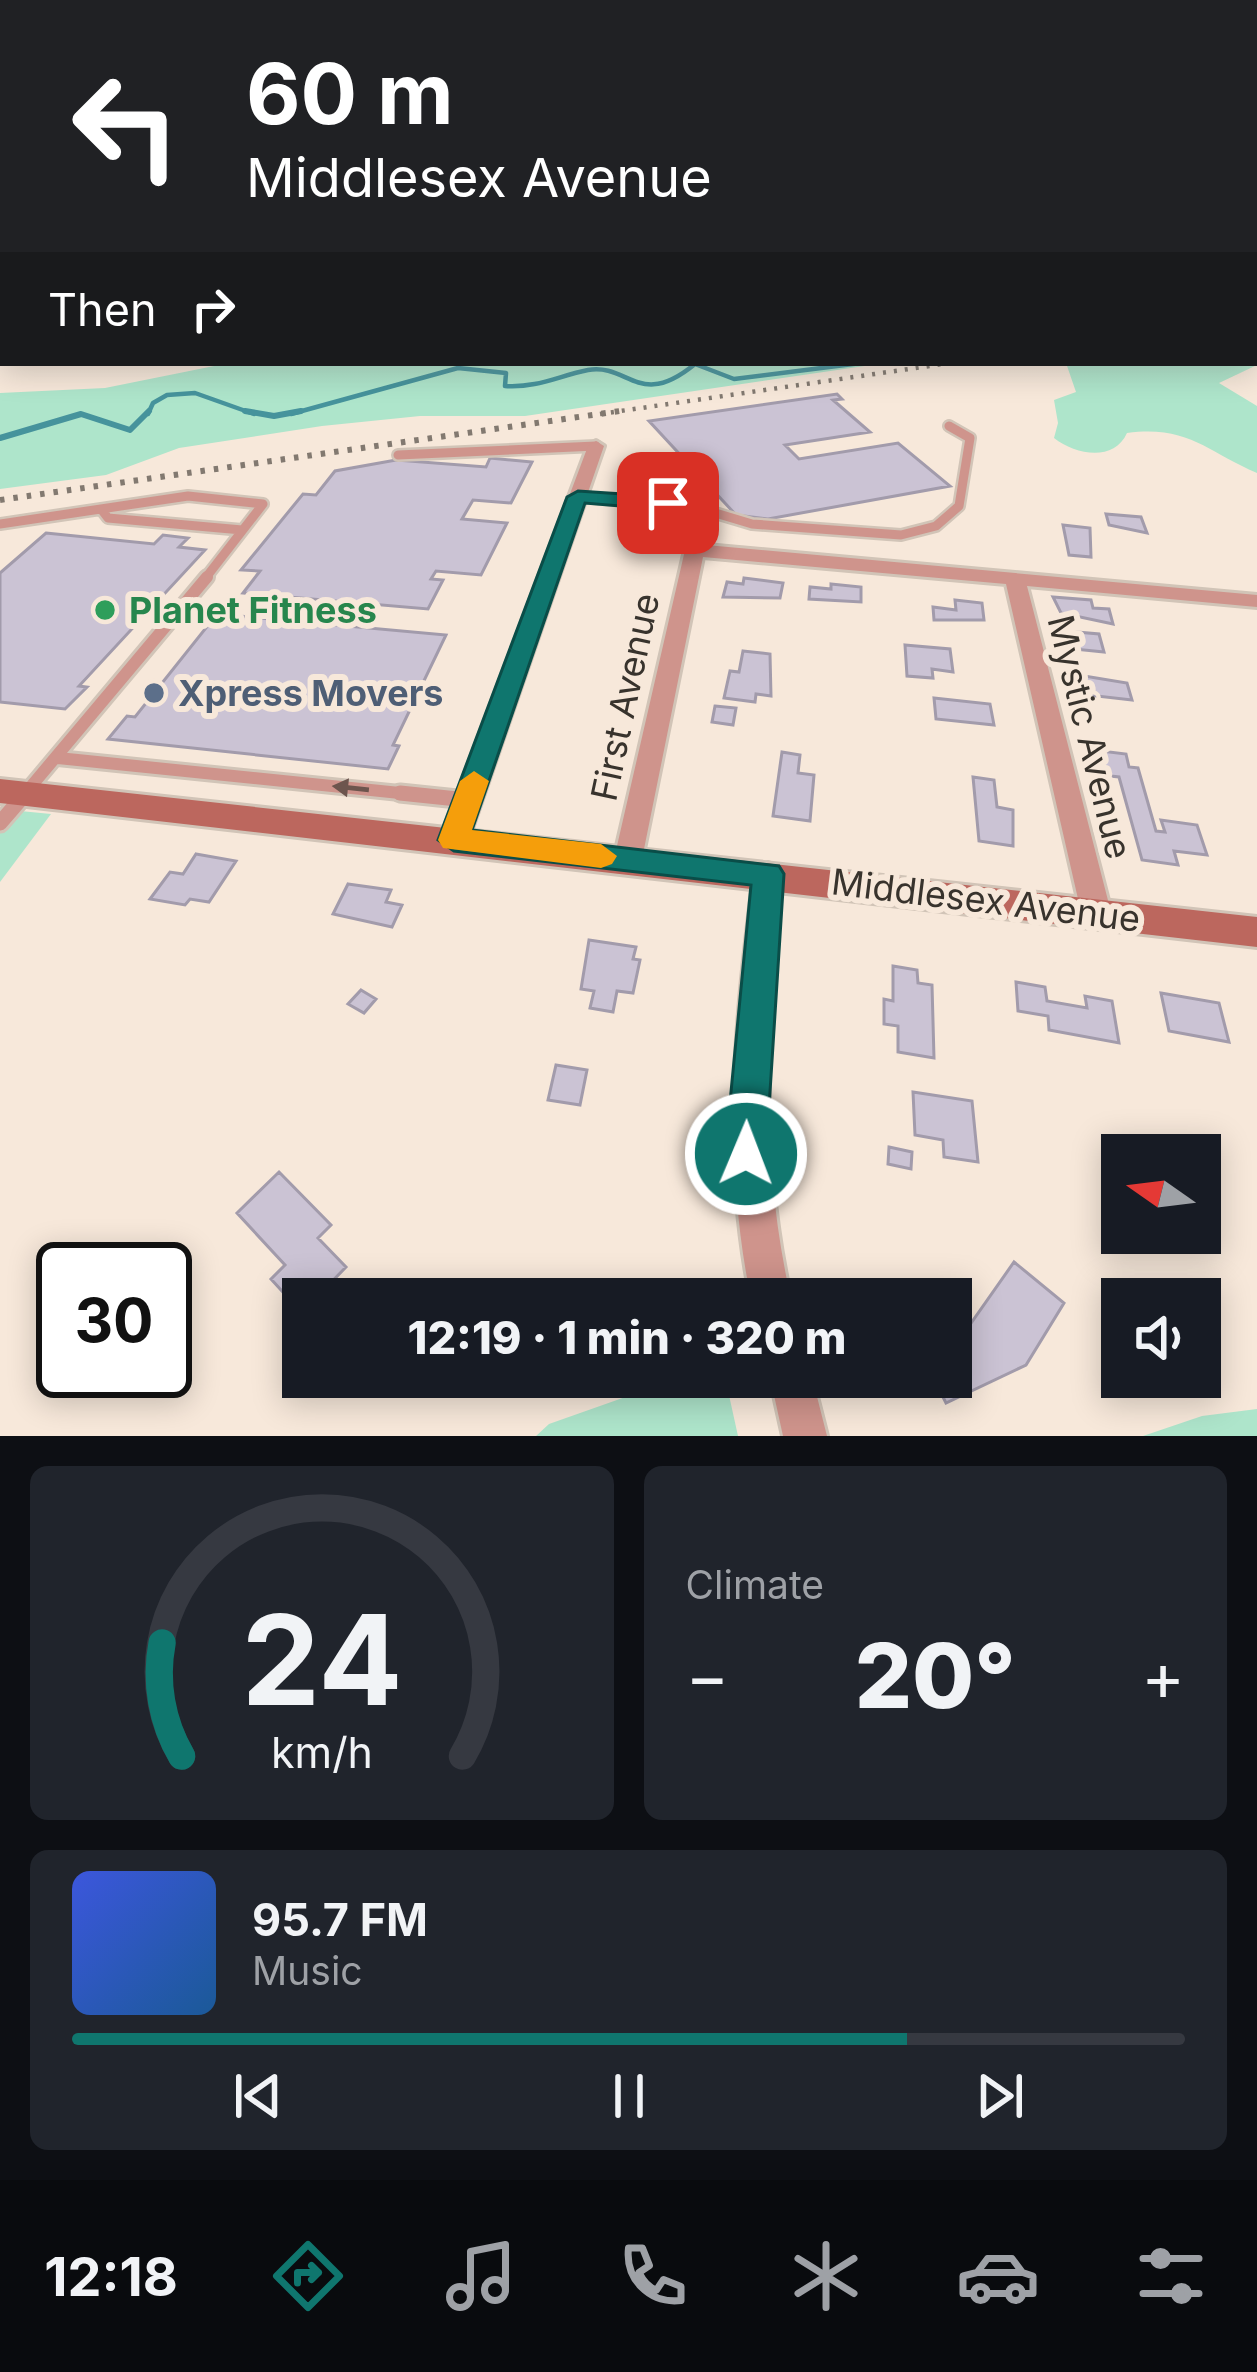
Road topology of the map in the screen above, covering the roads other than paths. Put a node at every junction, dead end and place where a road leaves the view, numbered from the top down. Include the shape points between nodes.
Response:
1 (949, 426) dead end
2 (596, 446) joint
3 (398, 455) dead end
4 (578, 497) junction
5 (101, 509) junction
6 (0, 524) edge
7 (242, 530) junction
8 (695, 550) joint
9 (1015, 580) junction
10 (1257, 601) edge
11 (58, 758) junction
12 (14, 792) edge
13 (468, 800) junction
14 (0, 823) edge
15 (454, 840) junction
16 (628, 859) junction
17 (768, 874) junction
18 (1096, 912) junction
19 (1257, 932) edge
20 (766, 1278) edge
21 (796, 1398) edge
22 (806, 1436) edge

1 - 4 lane via 970,438 962,499 949,519 913,534 848,535 752,524 692,506
2 - 3 lane
2 - 4 street
4 - 13 street
5 - 6 lane
5 - 7 lane via 105,518
5 - 7 lane via 192,495 262,502
7 - 11 lane
8 - 9 street, Mystic Avenue
8 - 16 street, First Avenue
9 - 10 street, Mystic Avenue
9 - 18 street, Mystic Avenue
11 - 12 lane
13 -> 11 lane
12 - 14 lane
12 - 15 main road, Middlesex Avenue
13 - 15 street
15 - 16 main road, Middlesex Avenue
16 - 17 main road, Middlesex Avenue
17 - 18 main road, Middlesex Avenue
17 - 20 street via 746,1154
18 - 19 main road, Middlesex Avenue
21 - 22 street

